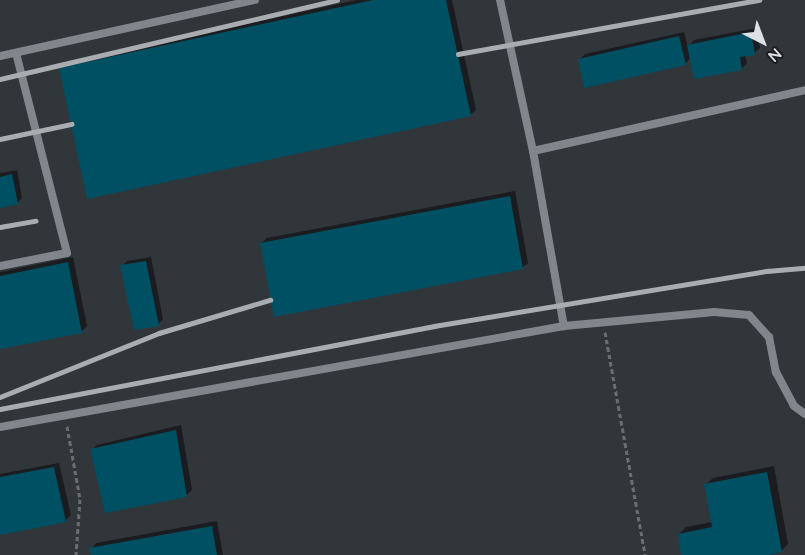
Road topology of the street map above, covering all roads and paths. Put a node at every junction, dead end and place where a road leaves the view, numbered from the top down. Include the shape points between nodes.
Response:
1 (255, 0) edge
2 (500, 0) edge
3 (16, 53) junction
4 (0, 56) edge
5 (805, 90) edge
6 (533, 151) junction
7 (0, 266) edge
8 (603, 322) junction
9 (564, 326) junction
10 (65, 413) junction
11 (805, 414) edge
12 (0, 427) edge
13 (76, 555) edge
14 (645, 555) edge

1 - 3 lane
2 - 6 lane
3 - 4 lane
3 - 7 lane via 67,253
5 - 6 lane
6 - 9 lane
8 - 9 lane
8 - 11 lane via 714,312 749,315 769,337 776,372 794,406
8 - 14 path
9 - 10 lane
10 - 12 lane
10 - 13 path via 80,499

